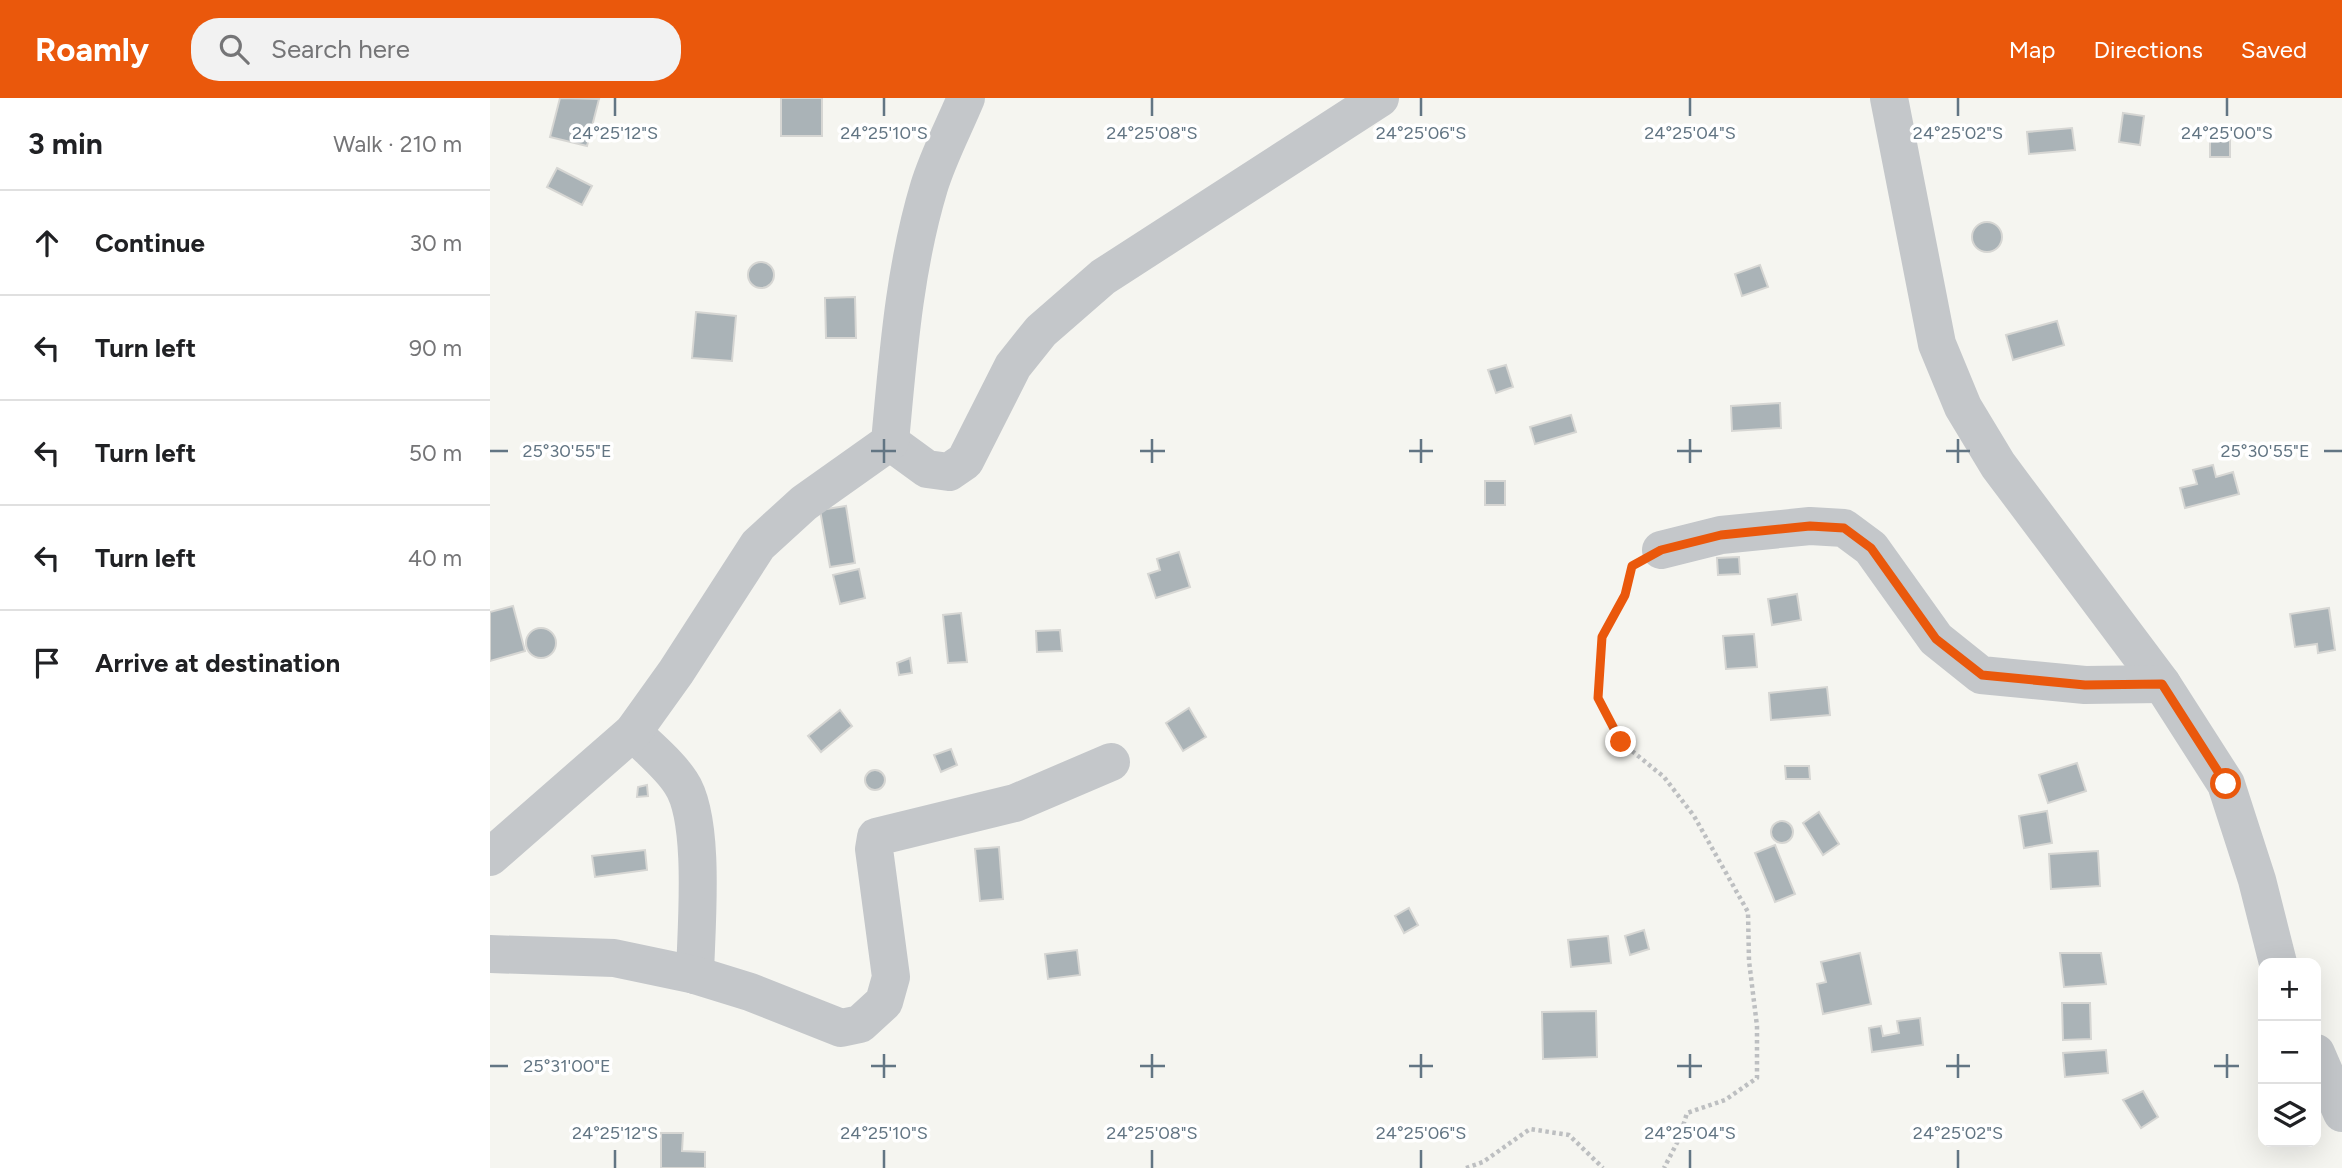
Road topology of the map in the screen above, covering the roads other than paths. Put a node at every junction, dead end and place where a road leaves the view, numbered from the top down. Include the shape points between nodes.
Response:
1 (967, 98) edge
2 (1380, 98) edge
3 (1889, 98) edge
4 (890, 442) junction
5 (1661, 550) road end
6 (2162, 684) junction
7 (632, 732) junction
8 (1111, 762) dead end
9 (490, 857) edge
10 (490, 954) edge
11 (2277, 958) edge
12 (695, 975) junction
13 (2321, 1065) edge
14 (2342, 1113) edge

1 - 4 street via 929,185 914,247
2 - 4 street via 1103,277 1041,331 1013,366 965,461 949,472 927,469
3 - 6 street via 1937,344 1963,407 1998,465
4 - 7 street via 804,503 758,545
5 - 6 street via 1721,535 1810,526 1844,528 1871,548 1936,639 1982,675 2085,685
6 - 11 street via 2226,784
7 - 9 street
7 - 12 street via 682,783 693,811
8 - 12 street via 1015,803 876,837 891,977 884,1002 860,1024 841,1028
10 - 12 street via 614,958
13 - 14 street

